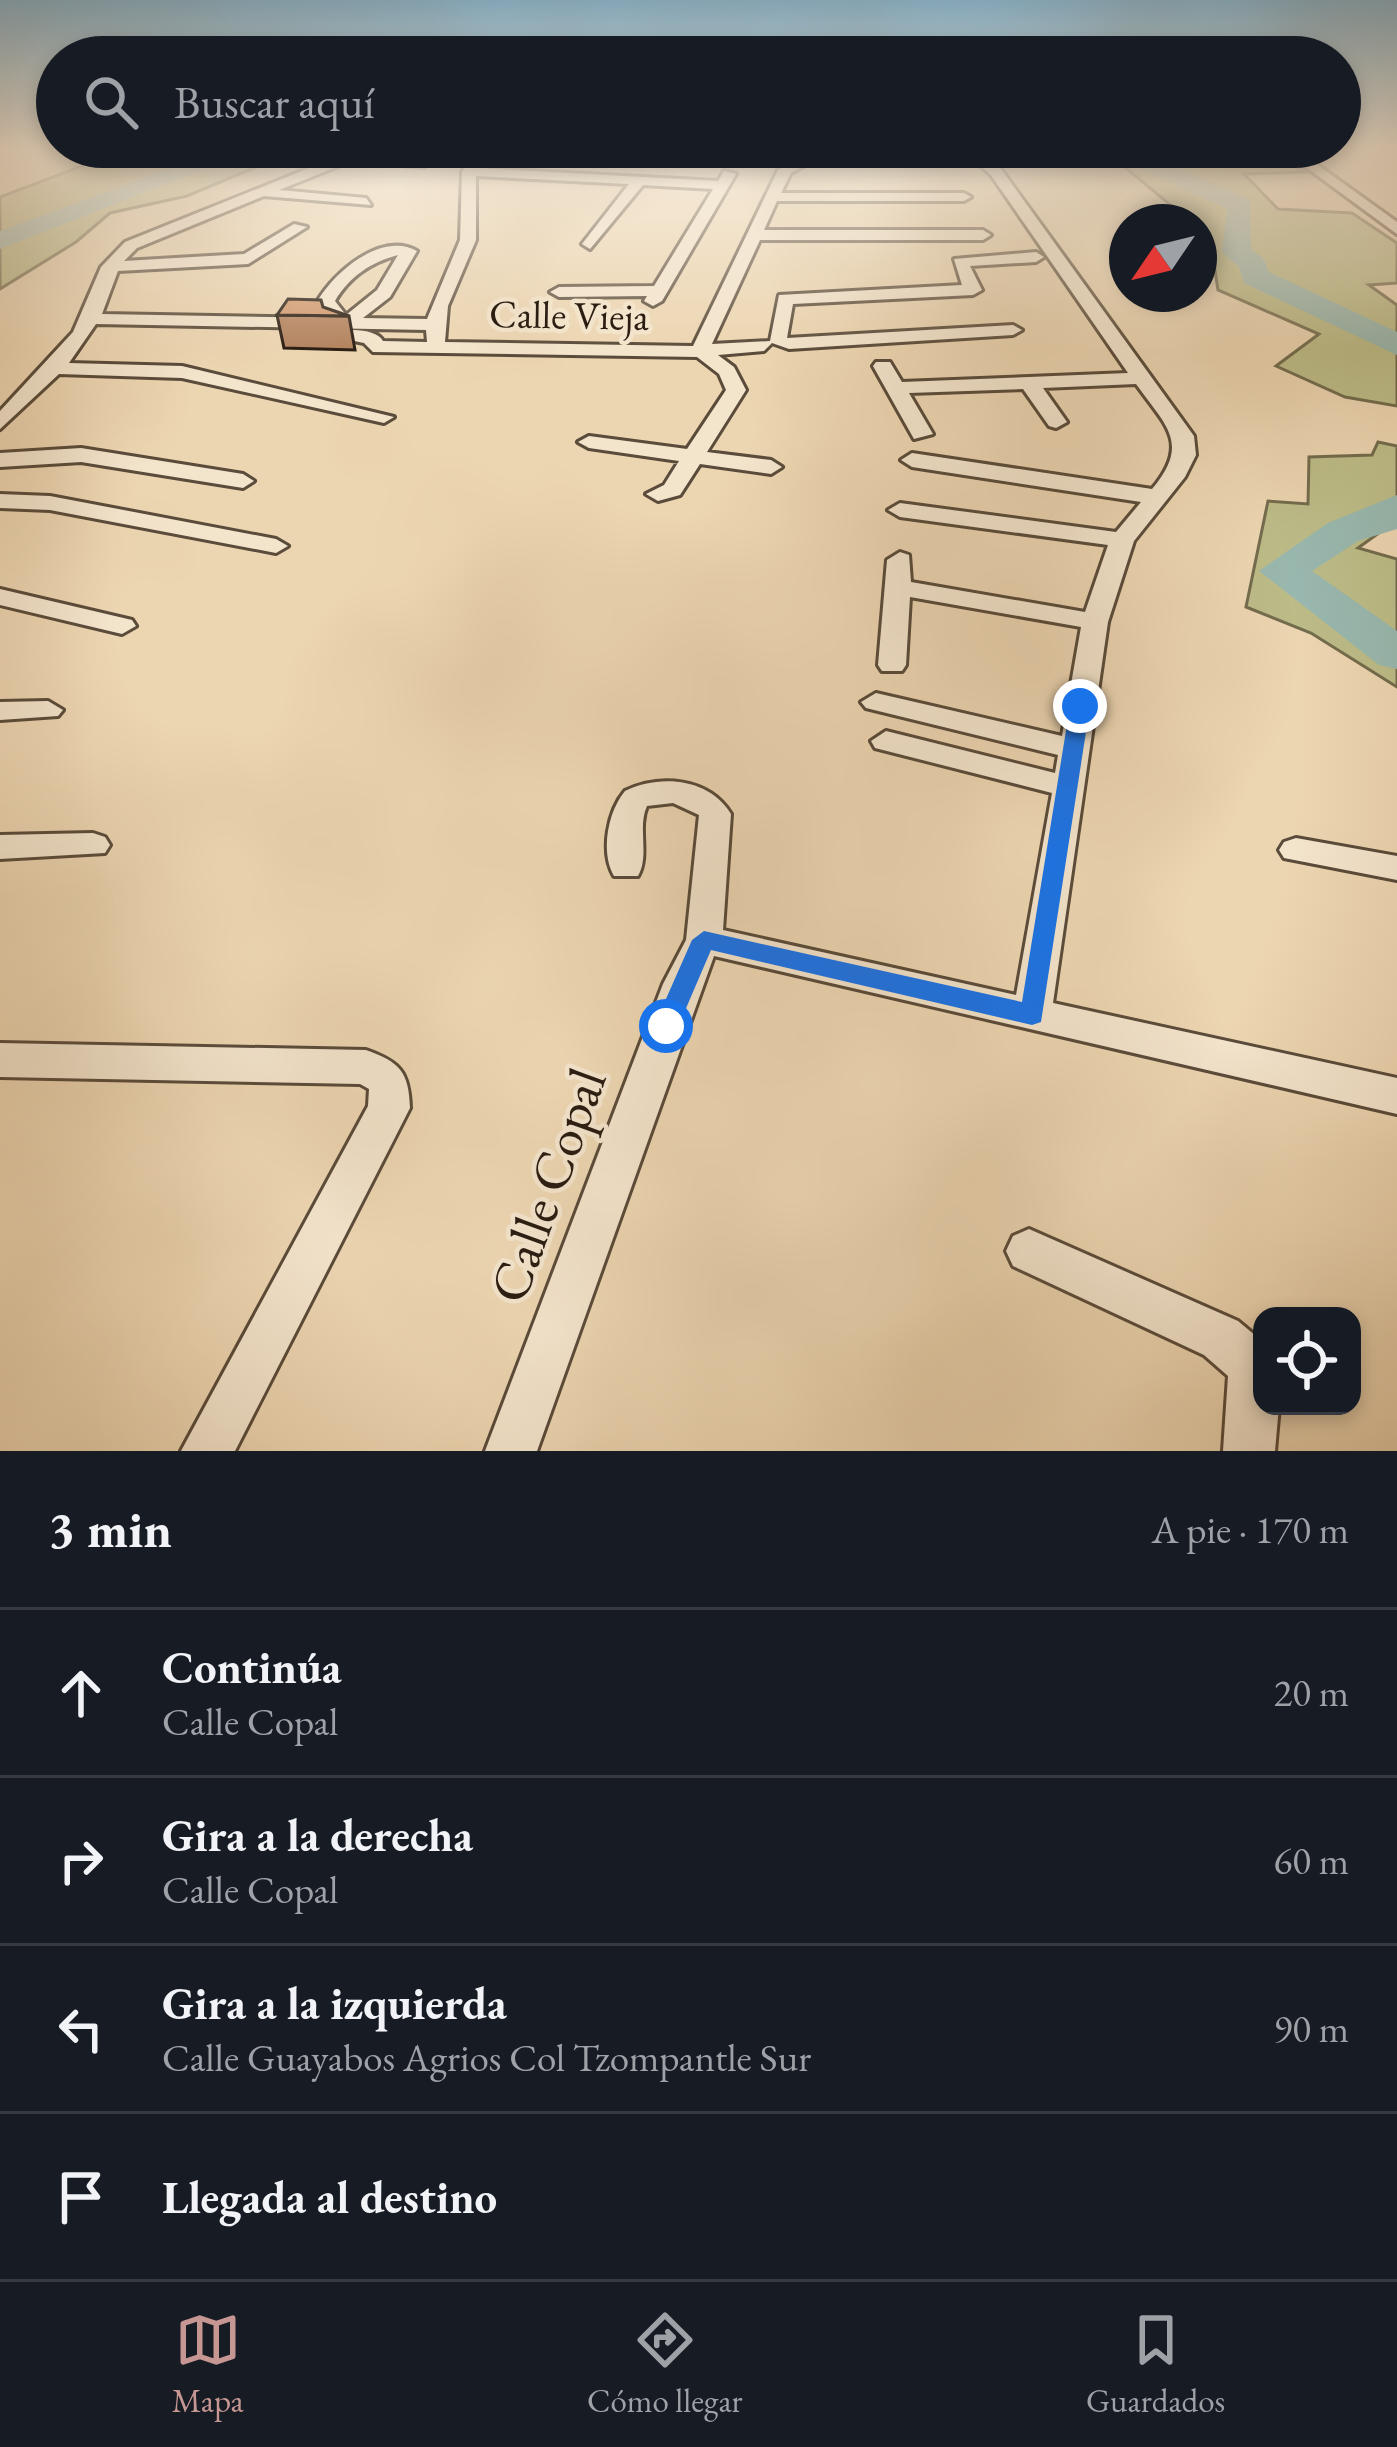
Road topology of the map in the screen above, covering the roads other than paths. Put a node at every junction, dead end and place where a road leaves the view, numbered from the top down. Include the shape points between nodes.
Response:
1 (204, 216) edge
2 (472, 216) edge
3 (612, 216) edge
4 (704, 216) edge
5 (762, 216) edge
6 (883, 216) edge
7 (974, 216) edge
8 (1026, 216) edge
9 (299, 227) dead end
10 (754, 235) junction
11 (891, 235) junction
12 (590, 244) dead end
13 (1036, 257) dead end
14 (109, 267) junction
15 (331, 291) junction
16 (559, 292) dead end
17 (384, 293) junction
18 (91, 319) junction
19 (342, 321) junction
20 (434, 325) junction
21 (1012, 330) dead end
22 (777, 342) junction
23 (439, 347) junction
24 (689, 351) junction
25 (884, 366) dead end
26 (54, 368) junction
27 (1142, 378) junction
28 (1029, 383) junction
29 (896, 388) junction
30 (384, 417) dead end
31 (1056, 422) dead end
32 (0, 423) edge
33 (922, 434) dead end
34 (590, 442) dead end
35 (681, 454) junction
36 (0, 460) edge
37 (912, 460) dead end
38 (771, 467) dead end
39 (243, 482) dead end
40 (1157, 497) junction
41 (653, 500) dead end
42 (0, 501) edge
43 (900, 510) dead end
44 (1122, 540) junction
45 (276, 546) dead end
46 (0, 597) edge
47 (1095, 622) junction
48 (122, 626) dead end
49 (892, 664) dead end
50 (876, 701) dead end
51 (48, 710) dead end
52 (0, 711) edge
53 (886, 741) dead end
54 (1072, 748) junction
55 (1067, 786) junction
56 (93, 845) dead end
57 (0, 847) edge
58 (1296, 850) dead end
59 (626, 867) dead end
60 (1397, 868) edge
61 (704, 940) junction
62 (1032, 1015) junction
63 (0, 1060) edge
64 (1397, 1096) edge
65 (1029, 1251) dead end
66 (207, 1451) edge
67 (511, 1451) edge
68 (1250, 1451) edge

1 - 14 street via 131,244
2 - 20 street
3 - 12 street
4 - 16 street via 655,296
5 - 10 street
6 - 11 street
7 - 11 street via 987,242
8 - 27 street
9 - 14 street via 248,259
10 - 11 street
10 - 24 street
13 - 22 street via 960,262 973,290 785,298
14 - 18 street
15 - 17 street
15 - 17 street via 381,252 409,251
15 - 19 street via 326,302
17 - 19 street
18 - 19 street
18 - 26 street
19 - 20 street
19 - 23 street, Calle Vieja via 341,338
20 - 23 street
21 - 22 street, Calle Vieja
22 - 24 street, Calle Vieja
23 - 24 street, Calle Vieja
24 - 35 street via 722,379
25 - 29 street
26 - 30 street via 182,372
26 - 32 street
27 - 28 street
27 - 40 street via 1183,436 1185,455
28 - 29 street
28 - 31 street
29 - 33 street
34 - 35 street
35 - 38 street
35 - 41 street via 648,487
36 - 39 street via 81,455
37 - 40 street
40 - 44 street
42 - 45 street via 50,503
43 - 44 street
44 - 47 street
46 - 48 street
47 - 49 street via 899,573
47 - 54 street
50 - 54 street
51 - 52 street
53 - 55 street
54 - 55 street
55 - 62 street
56 - 57 street
58 - 60 street
59 - 61 street via 634,800 698,795 710,803
61 - 62 street
61 - 67 street, Calle Copal
62 - 64 street
63 - 66 street via 366,1067 388,1080 388,1108
65 - 68 street via 1221,1338 1251,1364

